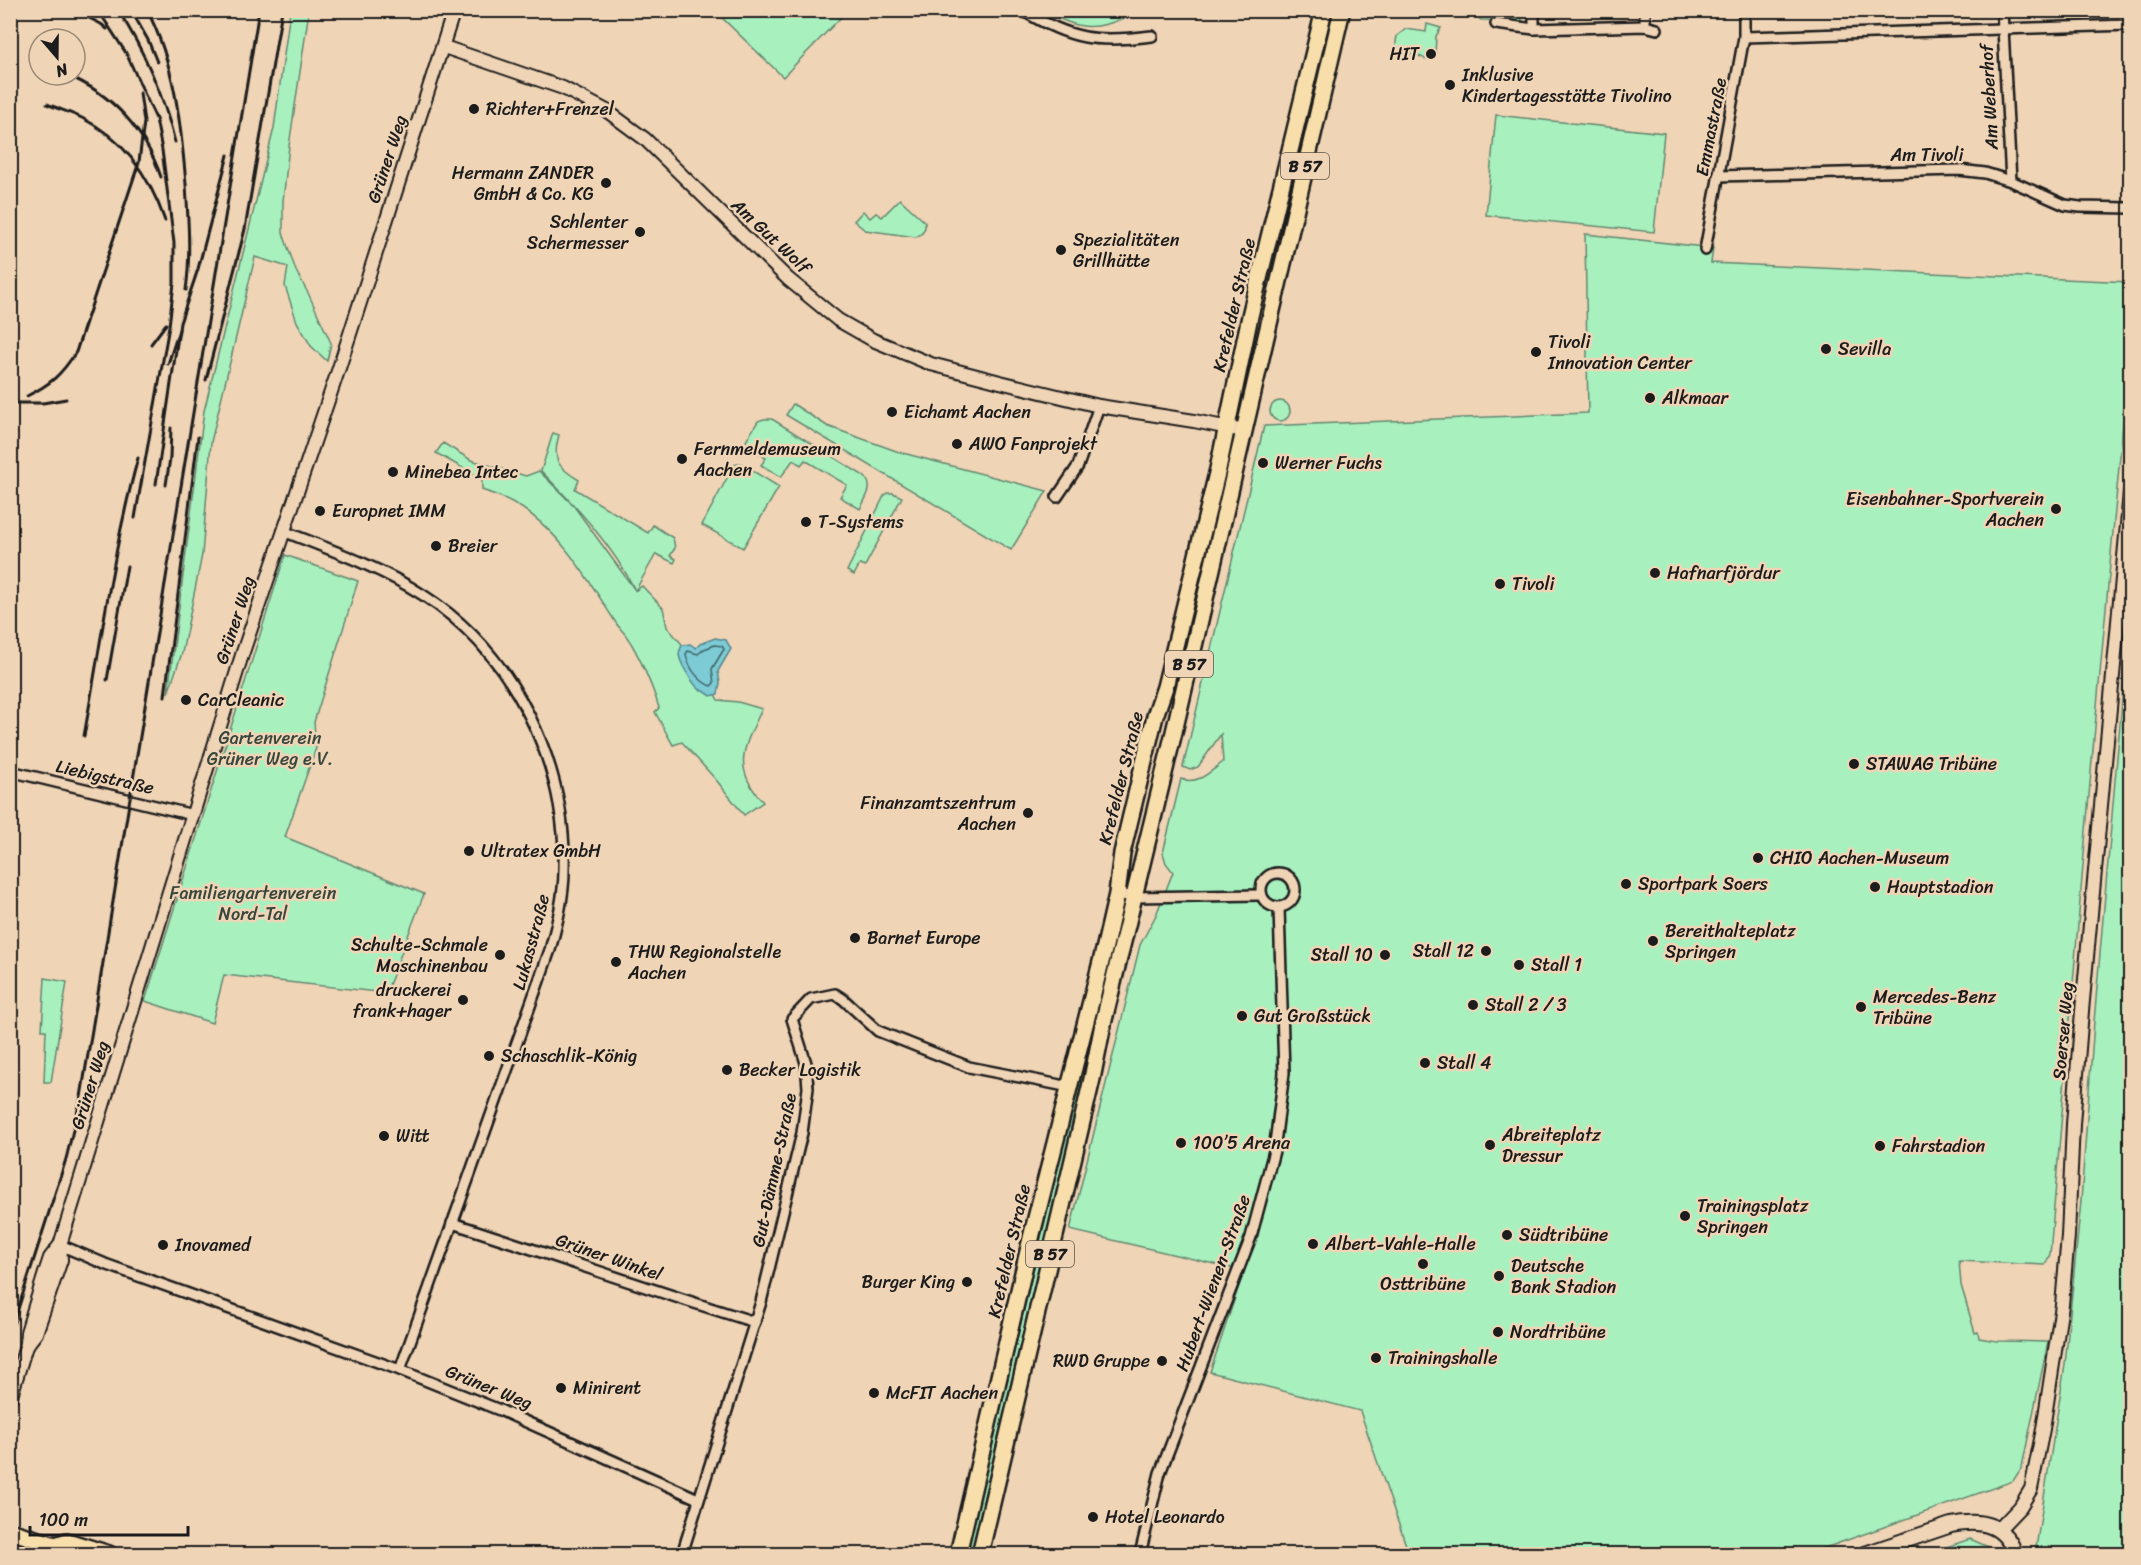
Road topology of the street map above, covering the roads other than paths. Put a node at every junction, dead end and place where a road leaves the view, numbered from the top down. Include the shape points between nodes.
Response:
1 (454, 10) edge
2 (1022, 10) edge
3 (1324, 10) edge
4 (1342, 10) edge
5 (1534, 10) edge
6 (1645, 10) edge
7 (1744, 10) edge
8 (2002, 10) edge
9 (1496, 24) dead end
10 (2130, 25) edge
11 (1645, 26) junction
12 (1534, 28) junction
13 (2001, 28) junction
14 (1657, 29) dead end
15 (1152, 36) dead end
16 (1744, 37) junction
17 (444, 47) junction
18 (1718, 176) junction
19 (2011, 181) junction
20 (2130, 208) edge
21 (1705, 250) dead end
22 (1099, 406) junction
23 (1227, 428) junction
24 (1244, 431) junction
25 (2130, 492) edge
26 (1058, 497) dead end
27 (283, 531) junction
28 (10, 771) edge
29 (193, 815) junction
30 (1117, 894) junction
31 (1260, 895) junction
32 (1134, 897) junction
33 (1279, 908) junction
34 (1070, 1087) junction
35 (452, 1223) junction
36 (60, 1245) junction
37 (755, 1322) junction
38 (400, 1370) junction
39 (10, 1399) edge
40 (698, 1498) junction
41 (1999, 1529) junction
42 (10, 1531) edge
43 (59, 1550) edge
44 (109, 1554) edge
45 (682, 1554) edge
46 (958, 1554) edge
47 (980, 1554) edge
48 (1140, 1554) edge
49 (1865, 1554) edge
50 (2015, 1554) edge

1 - 17 street, Grüner Weg
2 - 15 street via 1061,32 1084,39
3 - 23 main road, Krefelder Straße / B 57
4 - 24 main road, Krefelder Straße / B 57
5 - 12 street
6 - 11 street
7 - 16 street, Emmastraße
8 - 13 street, Am Weberhof
9 - 12 street
10 - 13 street
11 - 12 street
11 - 14 street
13 - 16 street
13 - 19 street, Am Weberhof
16 - 18 street, Emmastraße
17 - 22 street, Am Gut Wolf via 563,88 608,111 645,139 788,279 838,320 873,340 931,364
17 - 27 street, Grüner Weg
18 - 19 street, Am Tivoli via 1959,170
18 - 21 street, Emmastraße
19 - 20 street, Am Tivoli via 2065,205
22 - 23 street, Am Gut Wolf
22 - 26 street via 1078,466
23 - 24 street, Am Gut Wolf
23 - 30 main road, Krefelder Straße / B 57 via 1125,842
24 - 32 main road, Krefelder Straße / B 57
25 - 41 street, Soerser Weg via 2081,1022 2062,1305 2031,1489
27 - 29 street, Grüner Weg
27 - 35 street, Lukasstraße via 377,569 424,595 456,621 489,654 515,690 534,725 554,778 564,871 555,934
28 - 29 street, Liebigstraße
29 - 36 street, Grüner Weg
30 - 32 street
30 - 34 main road, Krefelder Straße / B 57
31 - 32 street
31 - 33 street via 1264,902
31 - 33 street via 1260,886 1271,874 1288,876 1294,883 1294,897
32 - 47 main road, Krefelder Straße / B 57
33 - 48 street, Hubert-Wienen-Straße via 1284,1073 1274,1151 1251,1237 1160,1473
34 - 37 street, Gut-Dämme-Straße via 969,1067 878,1031 835,994 811,999 792,1019 806,1063 806,1110
34 - 46 main road, Krefelder Straße / B 57
35 - 37 street, Grüner Winkel
35 - 38 street, Lukasstraße
36 - 38 street, Grüner Weg
36 - 39 street, Grüner Weg via 61,1260 36,1333 26,1346
37 - 40 street, Gut-Dämme-Straße
38 - 40 street, Grüner Weg
40 - 45 street, Gut-Dämme-Straße
41 - 49 main road via 1966,1522
41 - 50 main road
42 - 43 main road
43 - 44 main road via 67,1541

